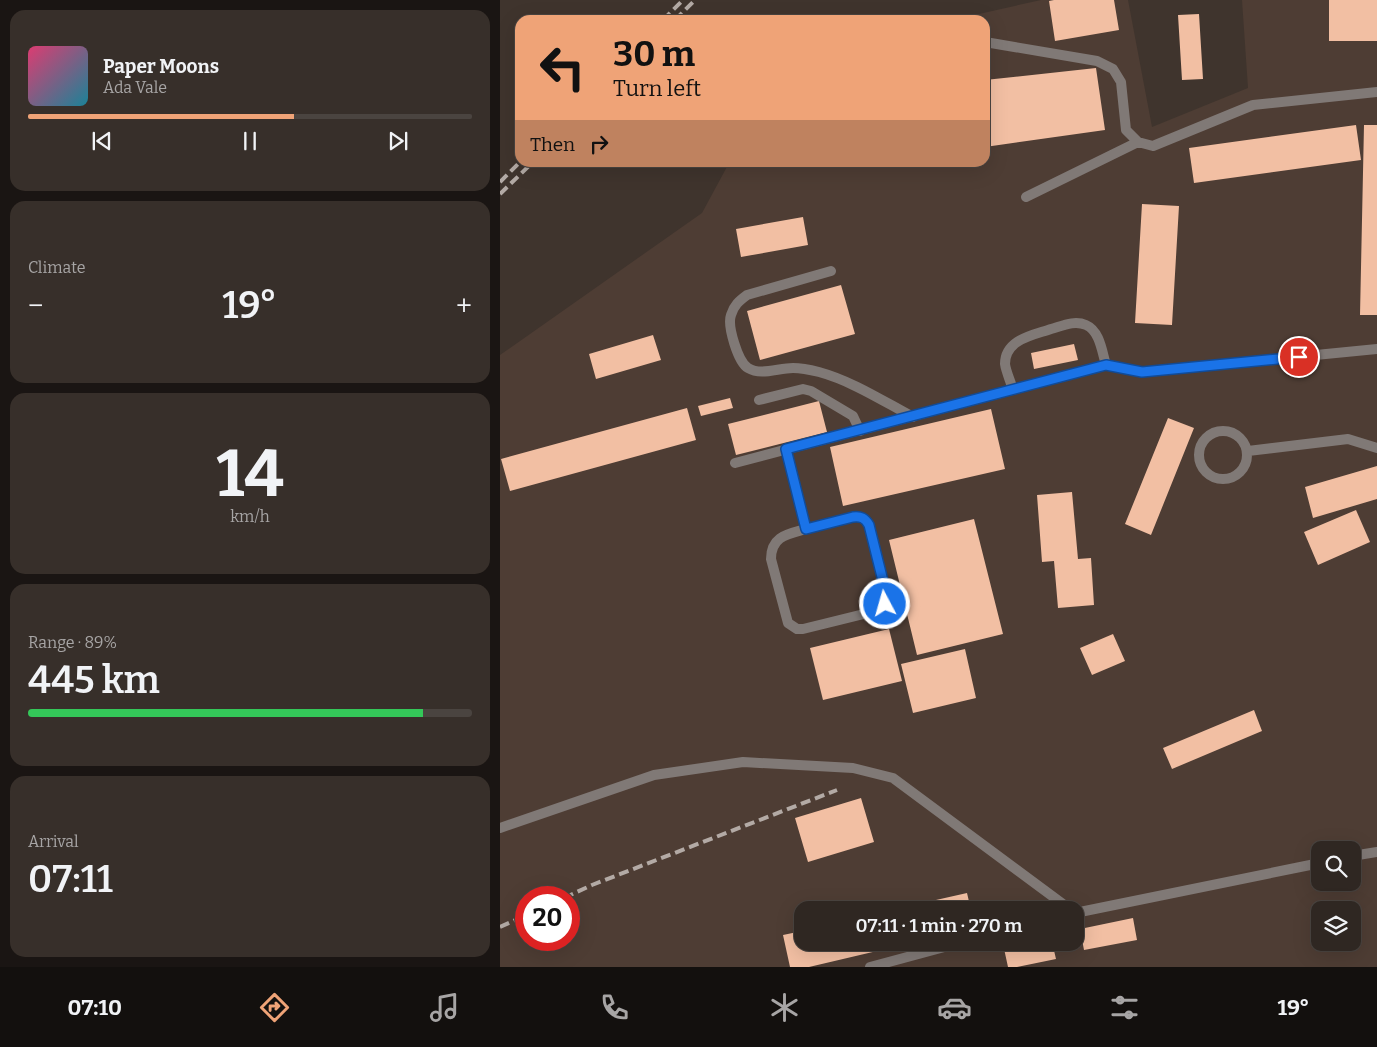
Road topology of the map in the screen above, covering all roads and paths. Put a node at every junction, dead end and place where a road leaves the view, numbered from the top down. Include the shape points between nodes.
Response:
1 (990, 43) edge
2 (1377, 92) edge
3 (1138, 142) junction
4 (1026, 197) dead end
5 (831, 271) dead end
6 (1377, 349) edge
7 (1106, 365) junction
8 (1013, 390) junction
9 (760, 400) dead end
10 (913, 417) junction
11 (860, 431) junction
12 (1377, 448) edge
13 (786, 449) junction
14 (1248, 451) junction
15 (735, 463) dead end
16 (806, 529) junction
17 (500, 828) edge
18 (1377, 852) edge
19 (1361, 855) edge
20 (1311, 864) edge
21 (1059, 901) edge
22 (1084, 911) edge
23 (930, 951) edge
24 (870, 967) edge

1 - 3 lane via 1097,61 1113,69 1121,82 1126,130
2 - 3 lane via 1253,105 1154,146
3 - 4 lane
5 - 10 lane via 747,295 736,302 730,324 740,360 756,371 792,368 820,372
6 - 7 lane via 1142,372
7 - 8 lane
7 - 8 lane via 1097,336 1087,325 1073,323 1021,338 1014,344 1005,363
8 - 10 lane
9 - 11 lane via 803,389 811,391 847,412 857,422
10 - 11 lane
11 - 13 lane
12 - 14 lane via 1348,439
13 - 15 lane
13 - 16 lane
14 - 14 lane via 1243,440 1223,430 1203,440 1199,462 1204,471 1214,478 1226,480 1238,476 1245,466
16 - 16 lane via 853,517 867,521 886,593 882,608 803,629 788,623 771,551 779,538
17 - 21 lane via 654,775 743,762 853,768 893,778
18 - 19 lane
20 - 22 lane
23 - 24 lane

